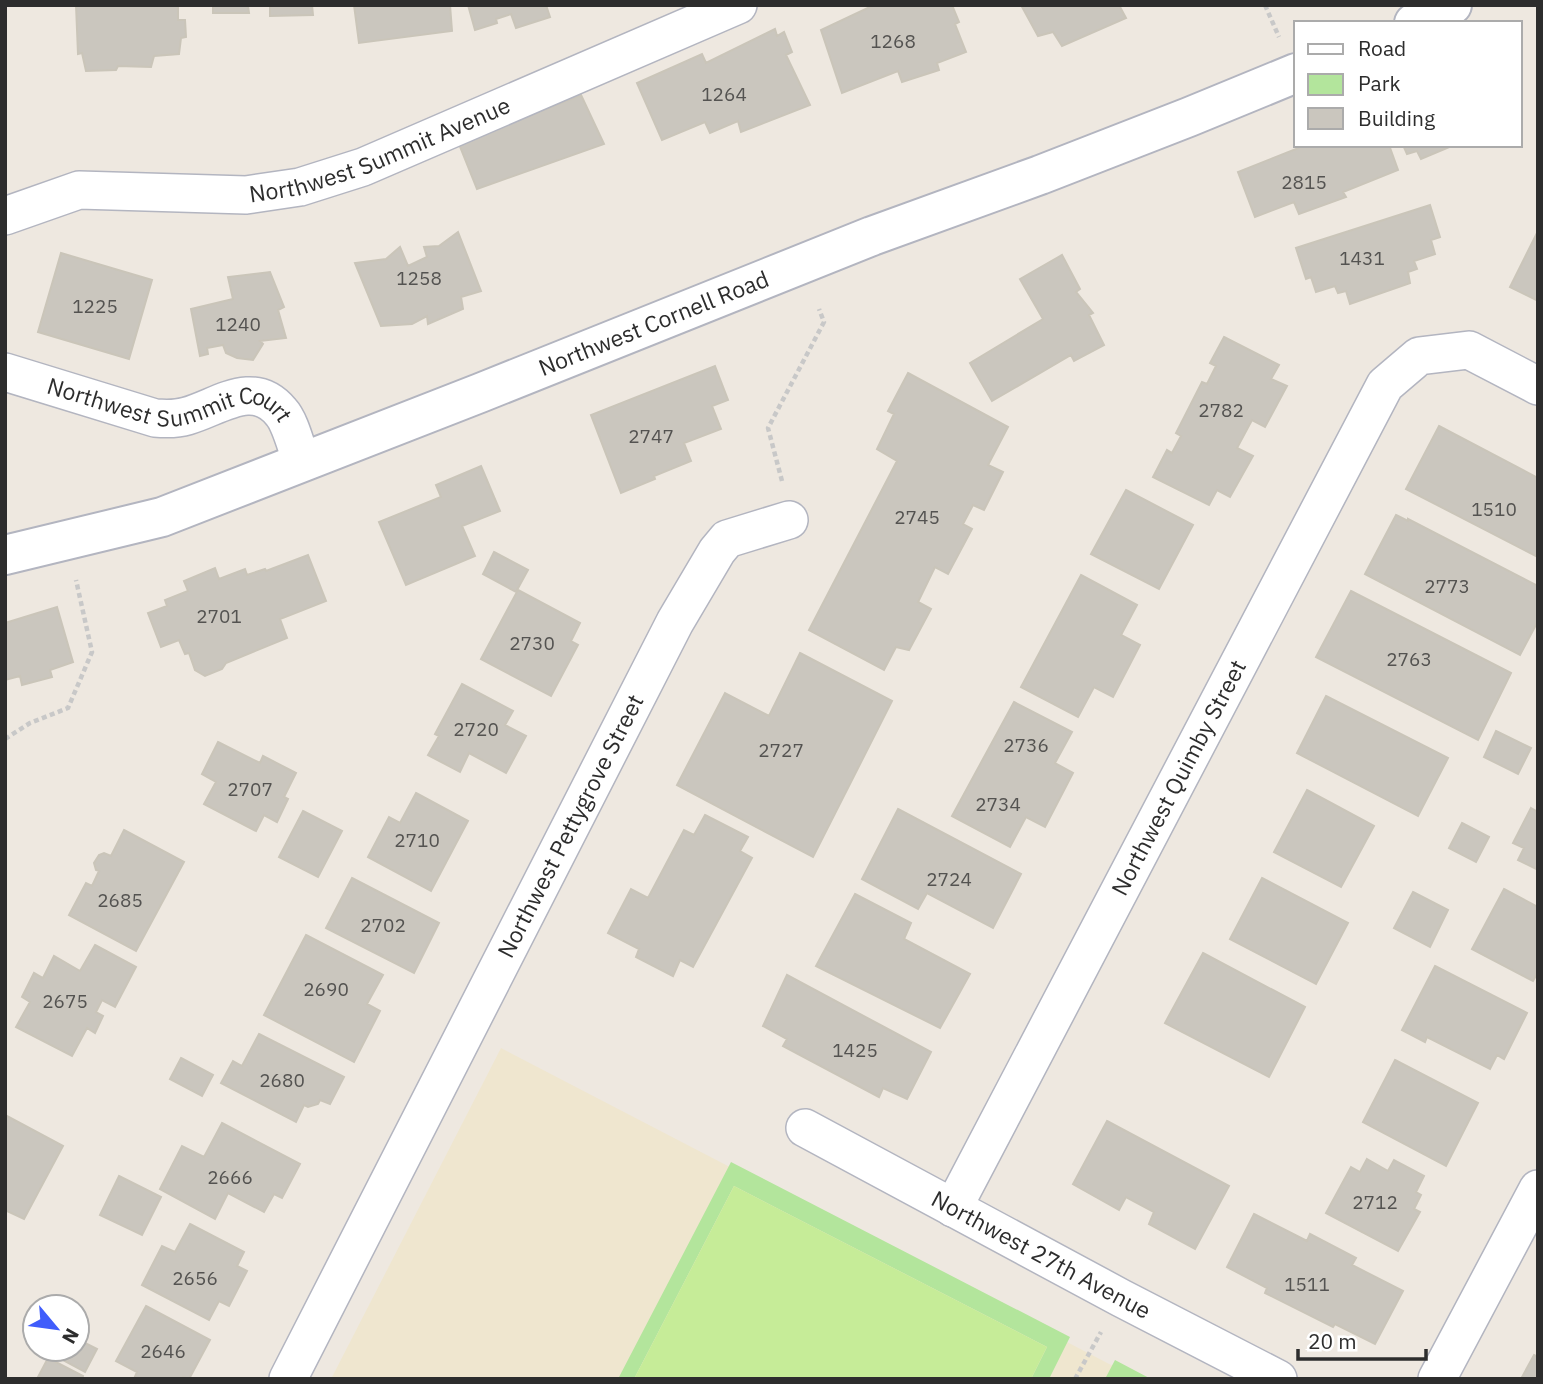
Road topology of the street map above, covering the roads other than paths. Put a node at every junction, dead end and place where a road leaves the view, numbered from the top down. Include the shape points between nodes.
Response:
1 (738, 5) edge
2 (1452, 5) edge
3 (1418, 21) edge
4 (1294, 74) edge
5 (5, 216) edge
6 (5, 372) edge
7 (1538, 386) edge
8 (302, 463) junction
9 (789, 520) road end
10 (5, 555) edge
11 (805, 1128) dead end
12 (1538, 1189) edge
13 (953, 1208) junction
14 (288, 1379) edge
15 (1278, 1379) edge
16 (1437, 1379) edge

1 - 5 street, Northwest Summit Avenue via 363,167 300,187 246,195 79,190
2 - 3 main road
4 - 8 main road, Northwest Cornell Road
6 - 8 street, Northwest Summit Court via 155,418 187,417 236,397 257,396 283,414
7 - 13 street, Northwest Quimby Street via 1469,350 1419,356 1385,385
8 - 10 main road, Northwest Cornell Road via 162,517
9 - 14 street, Northwest Pettygrove Street via 727,539 675,622
11 - 13 street, Northwest 27th Avenue
12 - 16 street
13 - 15 street, Northwest 27th Avenue

